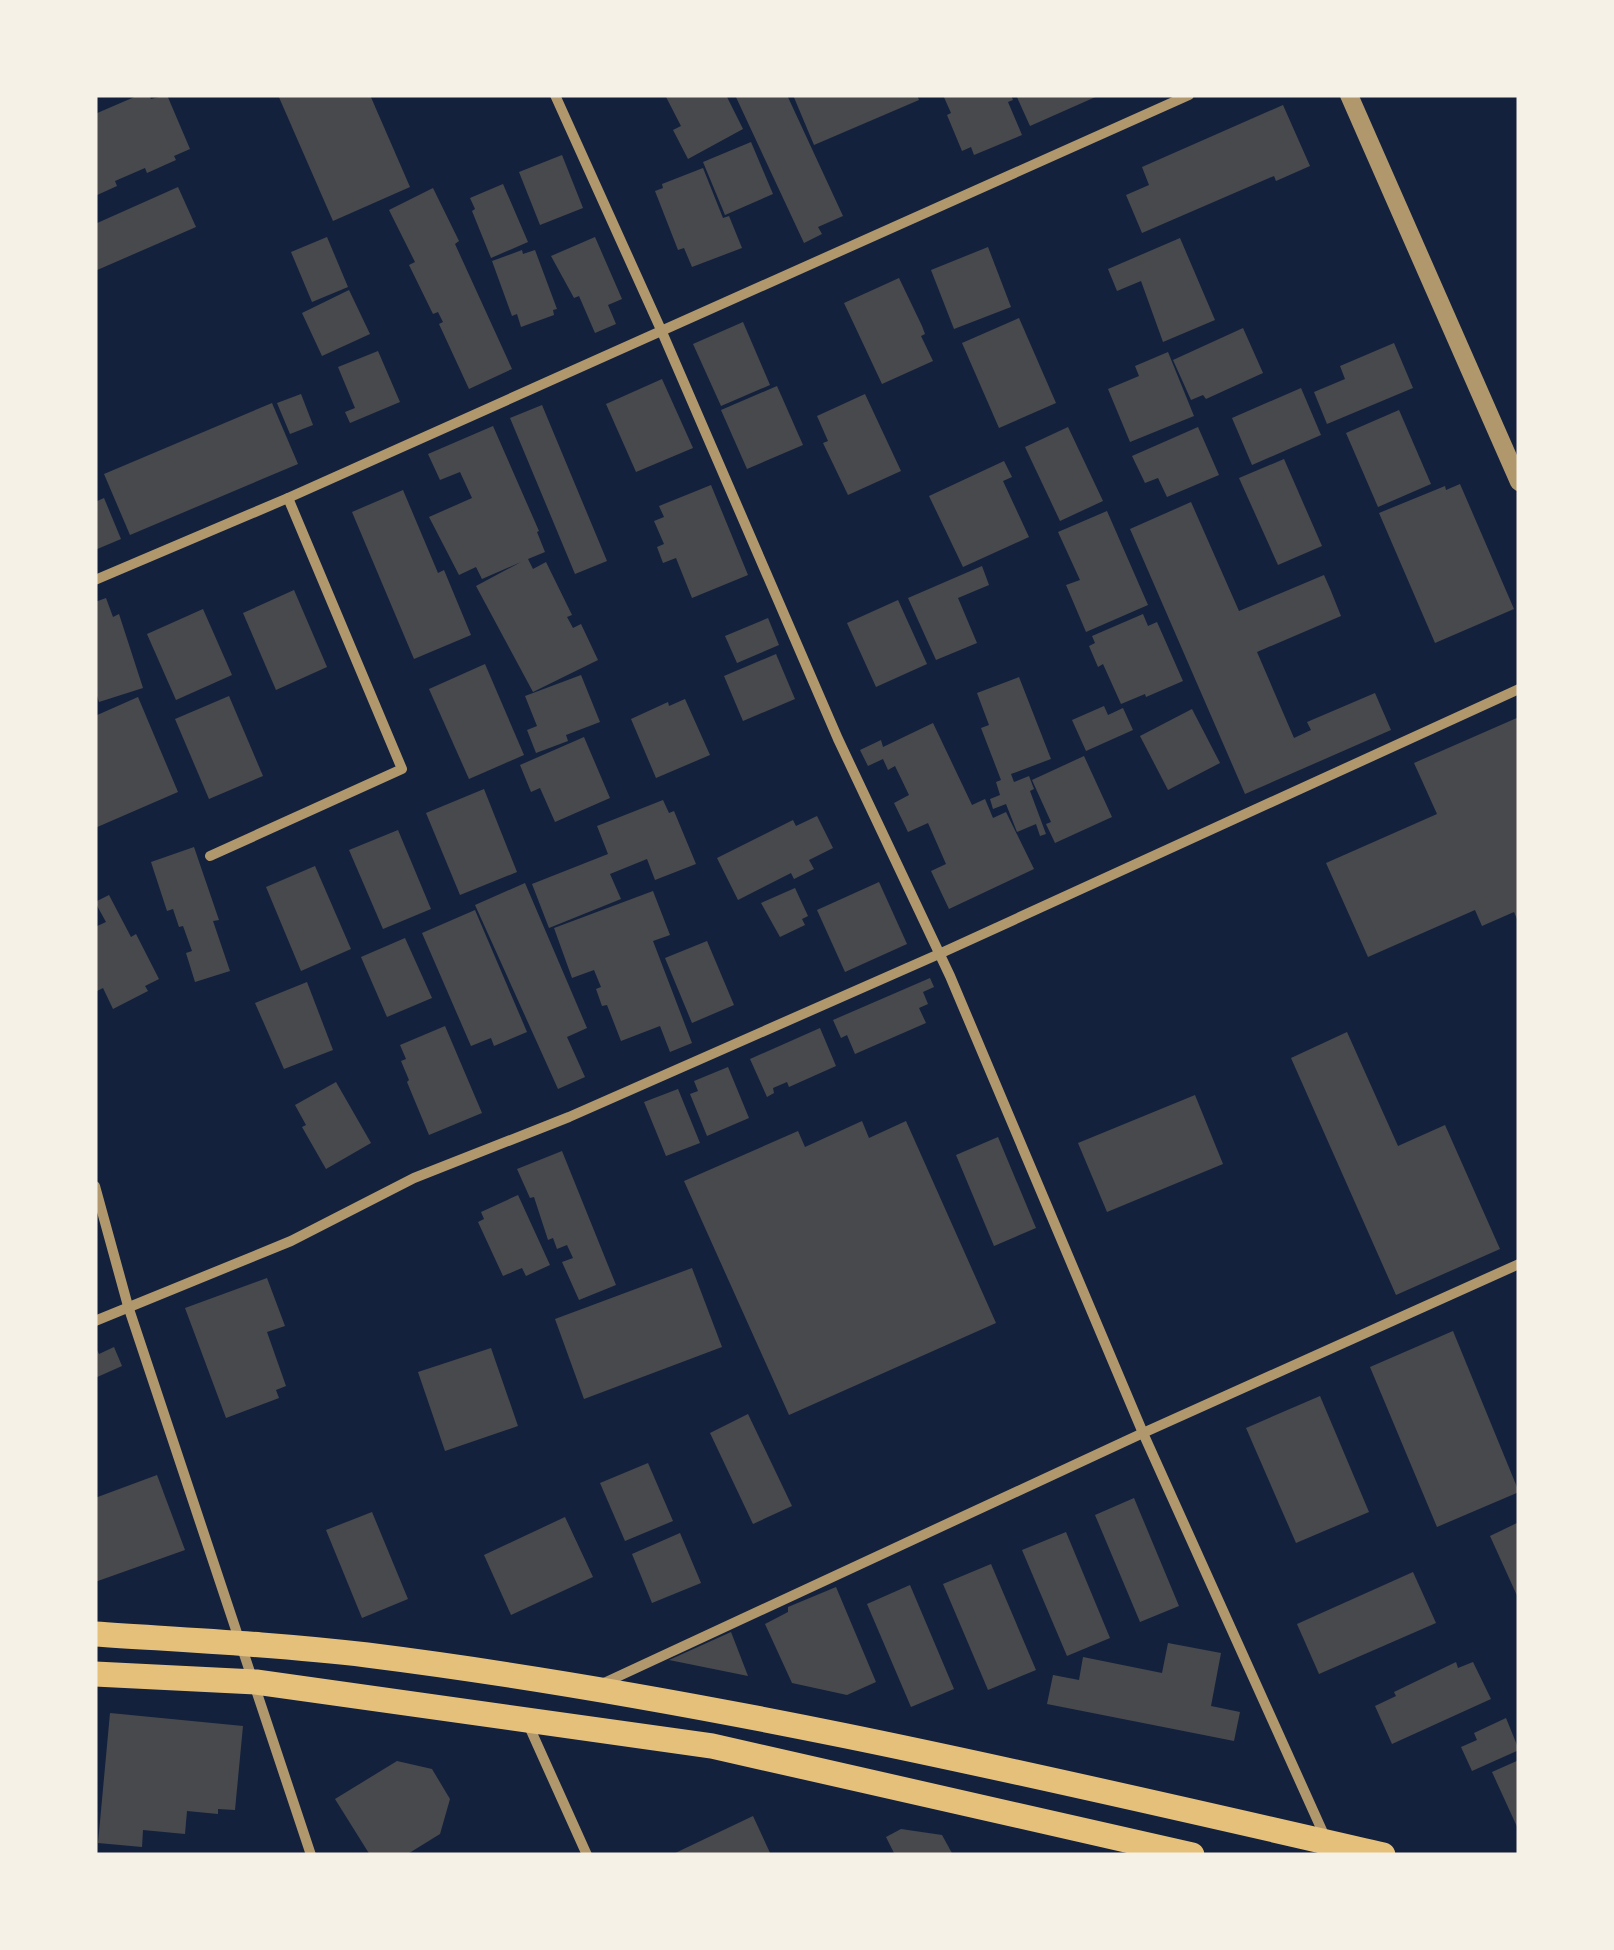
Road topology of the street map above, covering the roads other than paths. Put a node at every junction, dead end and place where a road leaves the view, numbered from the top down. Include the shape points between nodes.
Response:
1 (555, 95) edge
2 (1189, 95) edge
3 (1349, 95) edge
4 (662, 332) junction
5 (1519, 482) edge
6 (288, 498) junction
7 (95, 580) edge
8 (1519, 689) edge
9 (210, 856) dead end
10 (939, 954) junction
11 (95, 1186) edge
12 (1519, 1264) edge
13 (128, 1306) junction
14 (95, 1321) edge
15 (1143, 1434) junction
16 (95, 1634) edge
17 (241, 1644) junction
18 (95, 1674) edge
19 (256, 1682) junction
20 (590, 1690) junction
21 (526, 1718) junction
22 (1328, 1842) junction
23 (311, 1855) edge
24 (587, 1855) edge
25 (1192, 1855) edge
26 (1383, 1855) edge

1 - 4 street
2 - 4 street
3 - 5 street
4 - 6 street
4 - 10 street
6 - 7 street
6 - 9 street via 402,770
8 - 10 street
10 - 13 street via 414,1178 291,1241
10 - 15 street
11 - 13 street
12 - 15 street
13 - 14 street
13 - 17 street
15 - 20 street
15 - 22 street
16 - 17 main road
17 - 19 street
17 - 20 main road via 367,1655
18 - 19 main road
19 - 21 main road
19 - 23 street
20 - 22 main road via 898,1746
21 - 24 street
21 - 25 main road via 712,1746
22 - 26 main road

